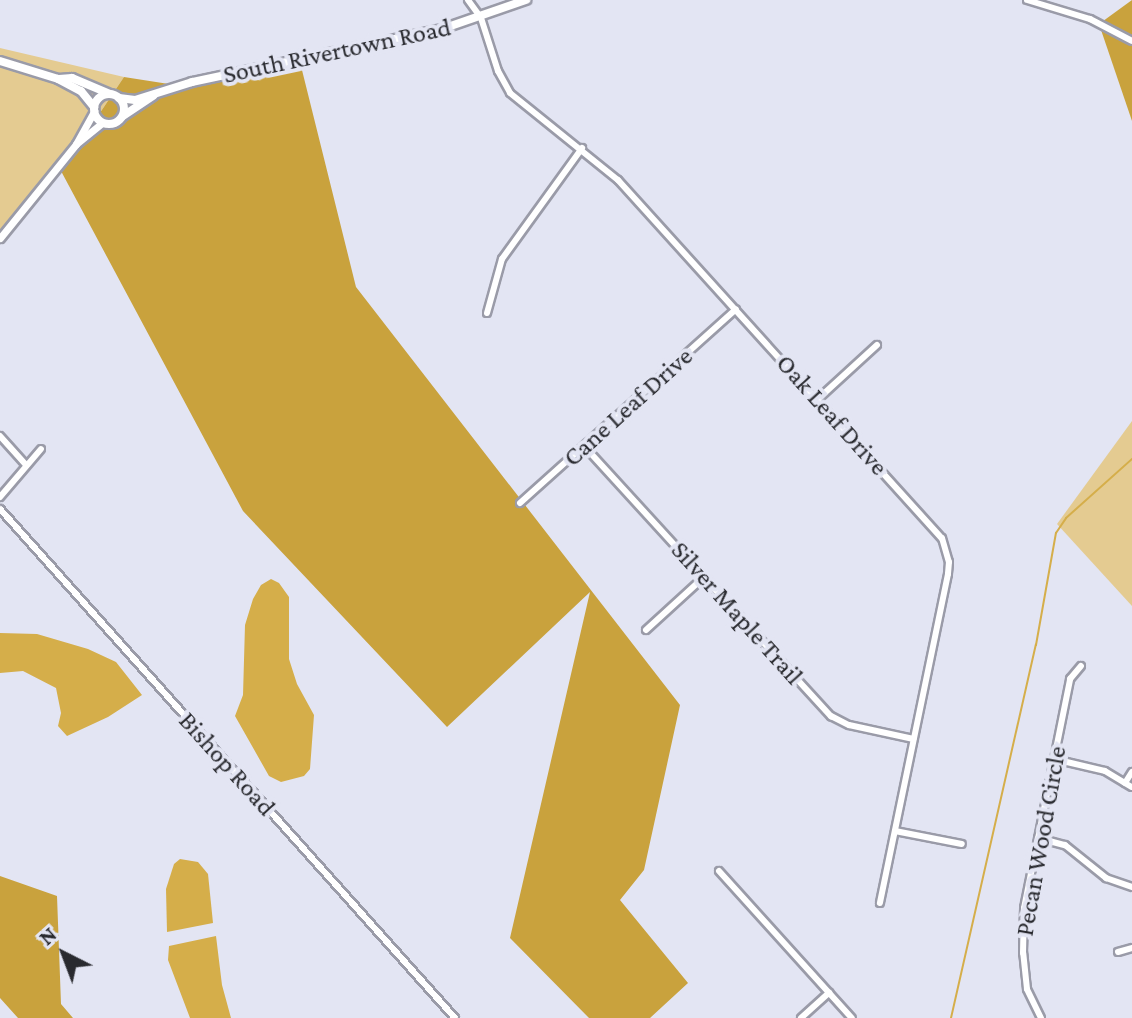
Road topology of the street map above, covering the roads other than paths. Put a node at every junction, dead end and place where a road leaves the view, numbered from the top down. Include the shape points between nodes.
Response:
1 (468, 0) edge
2 (526, 0) edge
3 (1027, 0) edge
4 (481, 18) junction
5 (1132, 41) edge
6 (0, 61) edge
7 (58, 79) junction
8 (154, 95) junction
9 (114, 96) junction
10 (94, 109) junction
11 (123, 116) junction
12 (102, 123) junction
13 (76, 144) junction
14 (582, 148) junction
15 (0, 238) edge
16 (736, 309) junction
17 (487, 313) dead end
18 (877, 345) dead end
19 (818, 399) junction
20 (0, 436) edge
21 (585, 447) junction
22 (41, 449) dead end
23 (25, 464) junction
24 (0, 497) edge
25 (520, 503) dead end
26 (0, 509) edge
27 (704, 577) junction
28 (646, 630) dead end
29 (1081, 666) dead end
30 (914, 739) junction
31 (1054, 759) junction
32 (1132, 772) edge
33 (1128, 785) edge
34 (895, 831) junction
35 (1038, 838) junction
36 (962, 844) dead end
37 (719, 871) dead end
38 (1132, 887) edge
39 (880, 903) dead end
40 (1132, 948) edge
41 (1118, 952) dead end
42 (829, 993) junction
43 (455, 1018) edge
44 (801, 1018) edge
45 (852, 1018) edge
46 (1041, 1018) edge

1 - 4 street, Oak Leaf Drive
2 - 4 main road, South Rivertown Road
3 - 5 street via 1090,19
4 - 8 main road, South Rivertown Road
4 - 14 street, Oak Leaf Drive via 510,93
6 - 7 main road
7 - 9 main road via 72,78
7 - 10 main road via 81,91
8 - 9 main road via 135,100
8 - 11 main road
9 - 10 main road via 101,96
9 - 11 main road via 124,106
10 - 12 main road
10 - 13 street
11 - 12 main road via 116,123
12 - 13 street
13 - 15 street
14 - 16 street, Oak Leaf Drive
14 - 17 street via 502,259
16 - 19 street, Oak Leaf Drive
16 - 21 street, Cane Leaf Drive
18 - 19 street
19 - 30 street, Oak Leaf Drive via 935,528 947,549 948,574
20 - 23 street
21 - 25 street, Cane Leaf Drive
21 - 27 street, Silver Maple Trail
22 - 23 street
23 - 24 street
26 - 43 street, Bishop Road
27 - 28 street
27 - 30 street, Silver Maple Trail via 831,716
29 - 31 street, Pecan Wood Circle via 1070,679
30 - 34 street, Oak Leaf Drive
31 - 33 street via 1105,771
31 - 35 street, Pecan Wood Circle
32 - 33 street
34 - 36 street
34 - 39 street, Oak Leaf Drive
35 - 38 street via 1065,845 1106,878
35 - 46 street, Pecan Wood Circle via 1024,908 1023,953 1027,989
37 - 42 street
40 - 41 street
42 - 44 street
42 - 45 street

